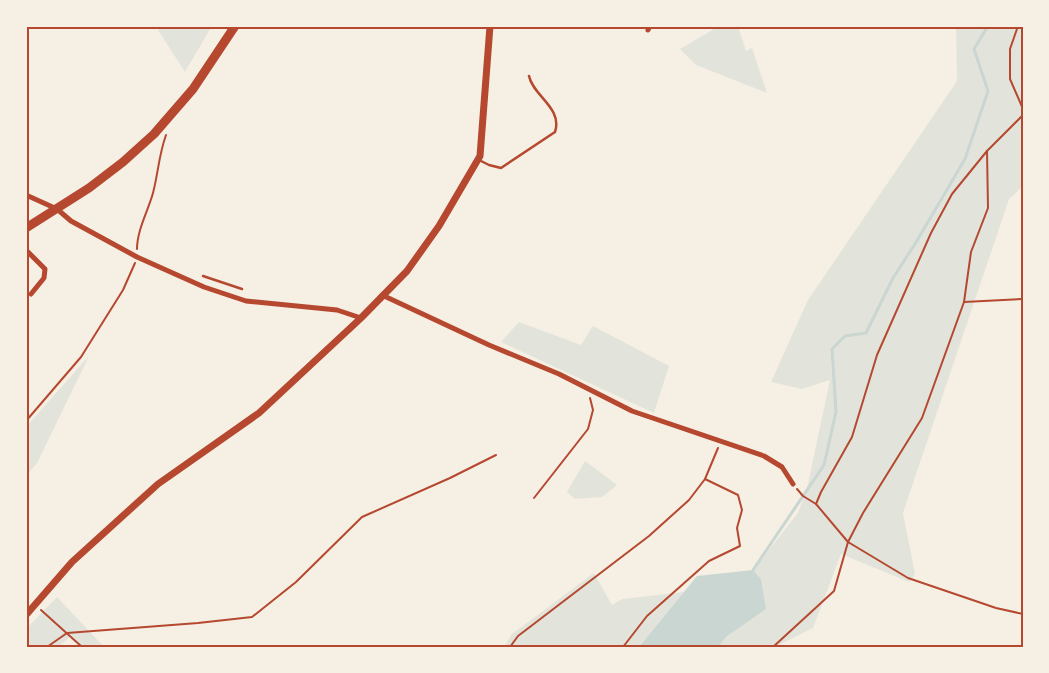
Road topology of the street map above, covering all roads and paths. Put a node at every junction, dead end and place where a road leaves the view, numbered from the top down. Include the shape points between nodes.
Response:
1 (234, 26) edge
2 (490, 26) edge
3 (1018, 26) edge
4 (529, 76) dead end
5 (1023, 109) edge
6 (1023, 115) edge
7 (168, 129) dead end
8 (987, 151) junction
9 (478, 160) junction
10 (26, 195) edge
11 (57, 209) junction
12 (26, 228) edge
13 (26, 250) edge
14 (137, 257) junction
15 (204, 276) dead end
16 (216, 281) junction
17 (242, 289) dead end
18 (213, 290) junction
19 (31, 294) dead end
20 (382, 295) junction
21 (1023, 298) edge
22 (964, 302) junction
23 (361, 318) junction
24 (587, 388) junction
25 (26, 421) edge
26 (721, 441) junction
27 (496, 455) dead end
28 (705, 479) junction
29 (792, 484) joint
30 (534, 498) dead end
31 (816, 504) junction
32 (848, 542) junction
33 (35, 605) junction
34 (1023, 614) edge
35 (26, 615) edge
36 (67, 633) junction
37 (47, 647) edge
38 (82, 647) edge
39 (510, 647) edge
40 (623, 647) edge
41 (773, 647) edge

1 - 11 highway via 193,89 154,134 123,162
2 - 9 street
3 - 5 path via 1010,49 1010,79
4 - 9 lane via 536,92 548,102 554,115 555,132 501,168
6 - 8 path
7 - 14 path via 137,240
8 - 22 path via 988,208 970,252
8 - 31 path via 952,194 931,233 877,355 852,438
9 - 20 street via 407,271
10 - 11 street
11 - 12 highway
11 - 14 street via 71,221
13 - 19 street via 45,268 44,278
14 - 18 street
14 - 25 path via 123,290 82,357
15 - 16 lane
16 - 17 lane
16 - 18 lane
18 - 23 street via 246,301 337,310
20 - 23 street
20 - 24 street
21 - 22 path
22 - 32 path via 922,418
23 - 33 street via 260,413 158,484 72,562
24 - 26 street via 632,411
24 - 30 path via 593,410 588,429
26 - 28 path
26 - 29 street via 764,456 782,467
27 - 36 path via 362,517 296,582 252,617
28 - 39 path via 689,500 649,536 518,636
28 - 40 path via 738,495 742,510 737,528 740,546 708,561 647,616
29 - 31 path
31 - 32 path
32 - 34 path via 908,578
32 - 41 path via 834,591
33 - 35 street
33 - 36 path
36 - 37 path
36 - 38 path

